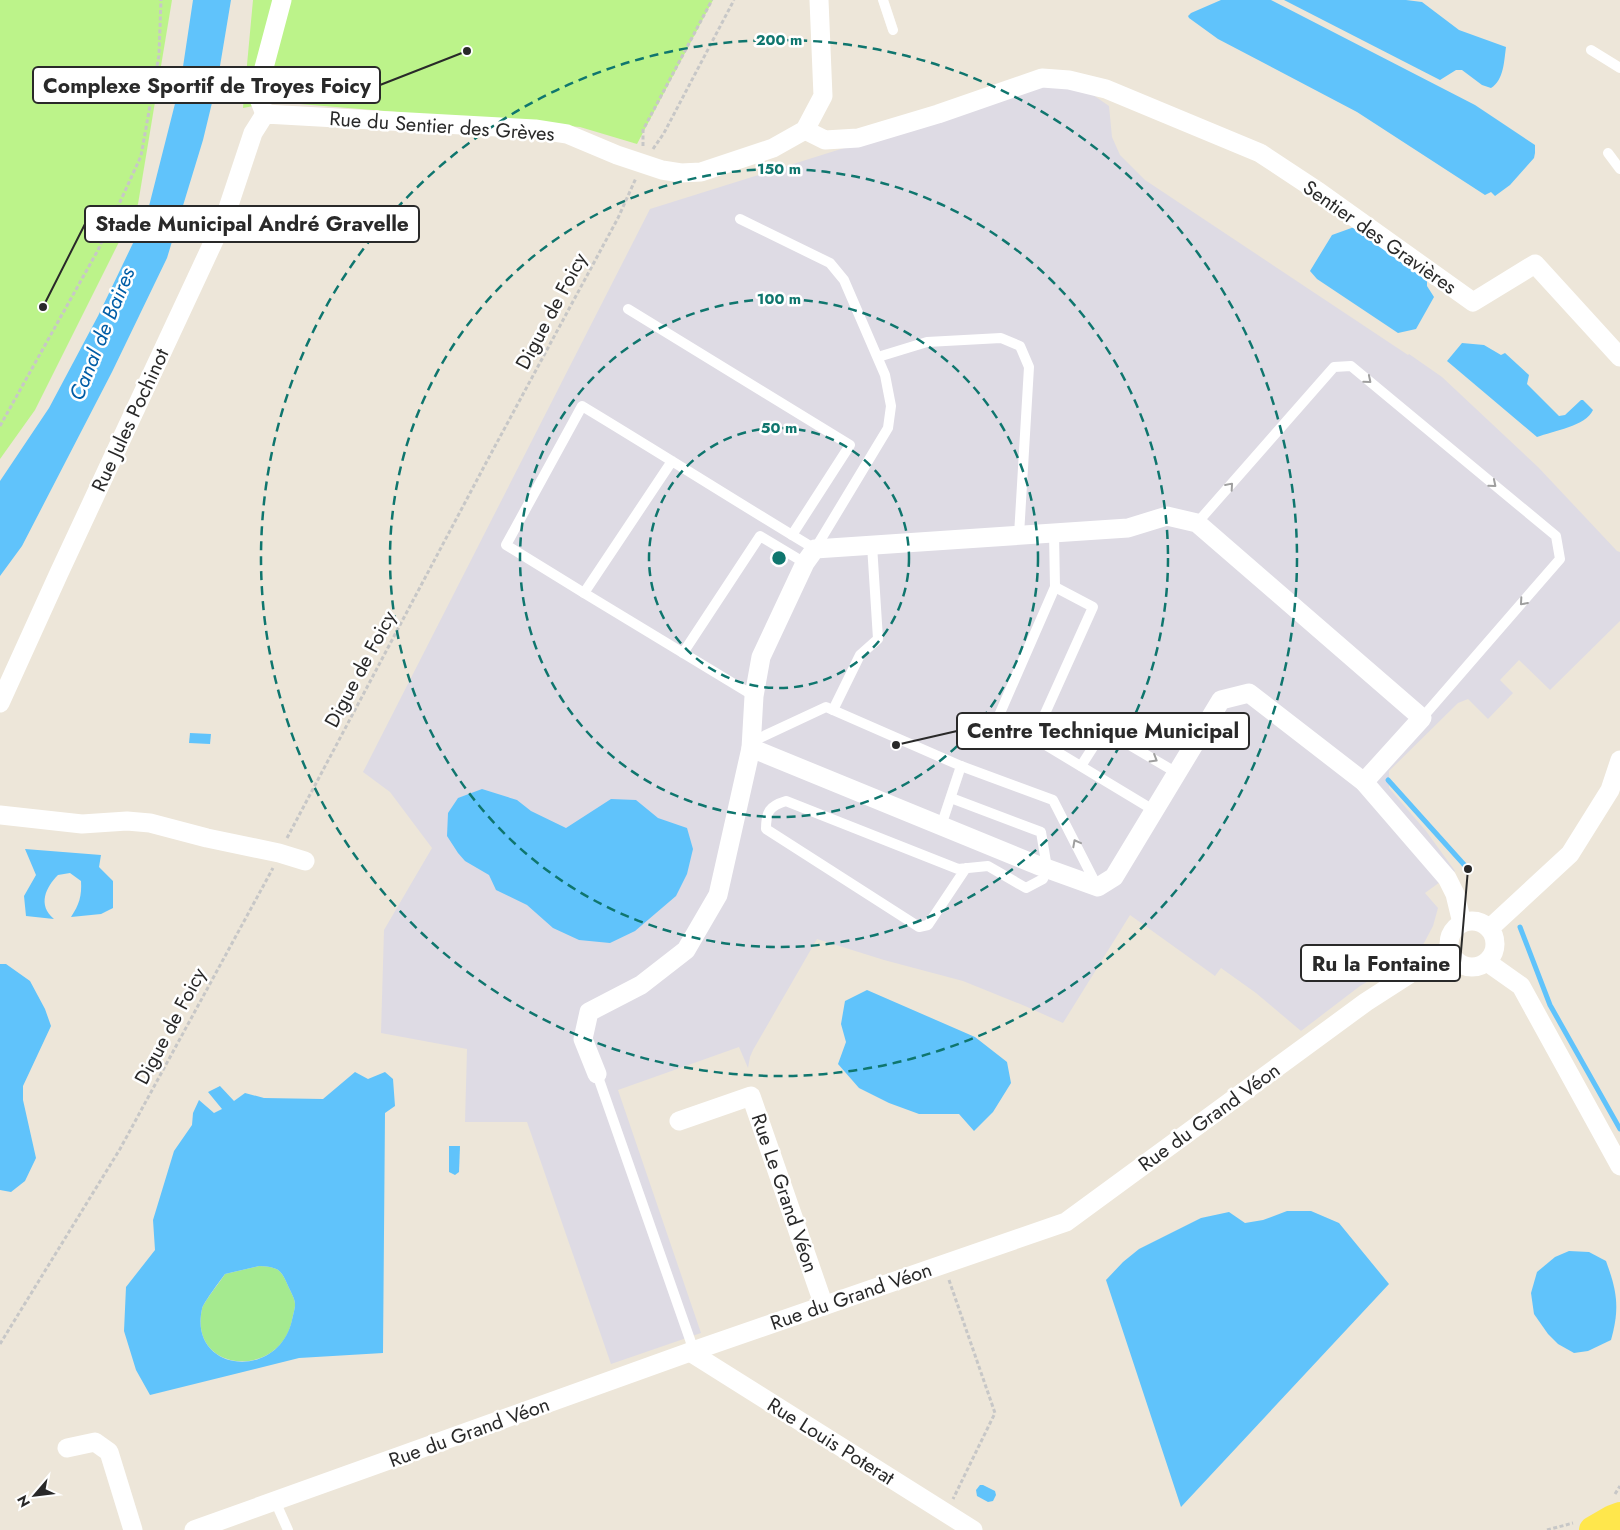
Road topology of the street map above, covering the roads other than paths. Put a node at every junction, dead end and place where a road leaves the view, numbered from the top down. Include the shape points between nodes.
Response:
1 (282, 0) edge
2 (819, 0) edge
3 (883, 0) edge
4 (893, 30) dead end
5 (1591, 50) dead end
6 (1620, 68) edge
7 (265, 114) junction
8 (805, 130) junction
9 (1608, 153) dead end
10 (1620, 169) edge
11 (740, 219) dead end
12 (628, 309) dead end
13 (878, 357) junction
14 (1620, 357) edge
15 (672, 461) junction
16 (1198, 523) junction
17 (1054, 533) junction
18 (792, 535) junction
19 (1019, 535) junction
20 (872, 545) junction
21 (810, 556) junction
22 (1055, 587) junction
23 (584, 593) junction
24 (684, 653) junction
25 (754, 696) junction
26 (0, 703) edge
27 (833, 710) junction
28 (1422, 718) junction
29 (1034, 738) junction
30 (751, 745) junction
31 (1620, 760) edge
32 (961, 766) junction
33 (1081, 766) junction
34 (1177, 774) junction
35 (1364, 782) junction
36 (951, 798) junction
37 (1154, 811) junction
38 (0, 815) edge
39 (941, 826) junction
40 (305, 860) dead end
41 (966, 868) junction
42 (1047, 868) junction
43 (1098, 887) junction
44 (1462, 923) junction
45 (1490, 928) junction
46 (1451, 954) junction
47 (1487, 962) junction
48 (597, 1074) joint
49 (679, 1121) dead end
50 (1620, 1166) edge
51 (824, 1306) junction
52 (692, 1351) junction
53 (67, 1448) dead end
54 (276, 1502) junction
55 (1620, 1516) edge
56 (133, 1530) edge
57 (194, 1530) edge
58 (288, 1530) edge
59 (973, 1530) edge
60 (1593, 1530) edge

1 - 7 street via 257,94
2 - 8 street via 823,96
3 - 4 lane
5 - 6 lane
7 - 8 street, Rue du Sentier des Grèves via 566,134 671,172 701,172 773,148
7 - 26 street, Rue Jules Pochinot via 254,134 225,217
8 - 14 street, Sentier des Gravières via 825,140 858,138 1042,78 1069,80 1106,89 1260,153 1473,302 1535,264
9 - 10 lane
11 - 13 lane via 830,263 844,280
12 - 18 lane via 850,445
13 - 19 lane via 927,342 1001,338 1020,346 1029,367
13 - 21 lane via 891,406 888,428
15 - 18 lane
15 - 23 lane
15 - 23 lane via 582,406 506,545
16 - 17 street via 1167,516 1128,528
16 - 28 street
16 -> 28 lane via 1334,367 1351,366 1556,536 1560,559
17 - 19 street
17 - 22 lane
18 - 21 lane
19 - 20 street
20 - 21 street
20 - 27 lane via 878,639 860,655
21 - 24 lane via 760,536
21 - 25 street via 761,657
22 - 29 lane via 998,720
22 - 29 lane via 1093,607
23 - 24 lane
24 - 25 lane
25 - 30 street
27 - 30 lane via 826,707
27 - 32 lane
28 - 35 street
29 - 33 lane
30 - 39 street
30 - 48 street via 718,895 686,950 641,985 589,1012 583,1039
31 - 45 street via 1610,790 1570,854
32 - 36 lane
43 -> 32 lane via 1054,800
33 -> 34 lane via 1104,730
33 - 37 lane
34 - 35 street via 1222,700 1249,693
34 - 37 street
35 - 44 street via 1446,878
36 - 39 lane
36 - 42 lane via 1041,832
37 - 43 street via 1114,877
38 - 40 street via 82,824 150,823
39 - 42 street
41 - 41 lane via 928,925 919,927 766,829 766,815 775,804 786,801 958,868
41 - 42 lane via 988,866 1026,888 1043,879
42 - 43 street
44 - 45 street via 1477,921
44 - 46 street via 1452,933
45 - 47 street via 1496,942
46 - 47 street via 1467,967 1474,968
46 - 51 street, Rue du Grand Véon via 1422,966 1366,1002 1066,1222
47 - 50 street via 1521,986
48 - 52 lane
49 - 51 street, Rue Le Grand Véon via 751,1096
51 - 52 street, Rue du Grand Véon
52 - 54 street, Rue du Grand Véon
52 - 59 street, Rue Louis Poterat
53 - 56 street via 95,1442 109,1452
54 - 57 street, Rue du Grand Véon
54 - 58 lane
55 - 60 main road

